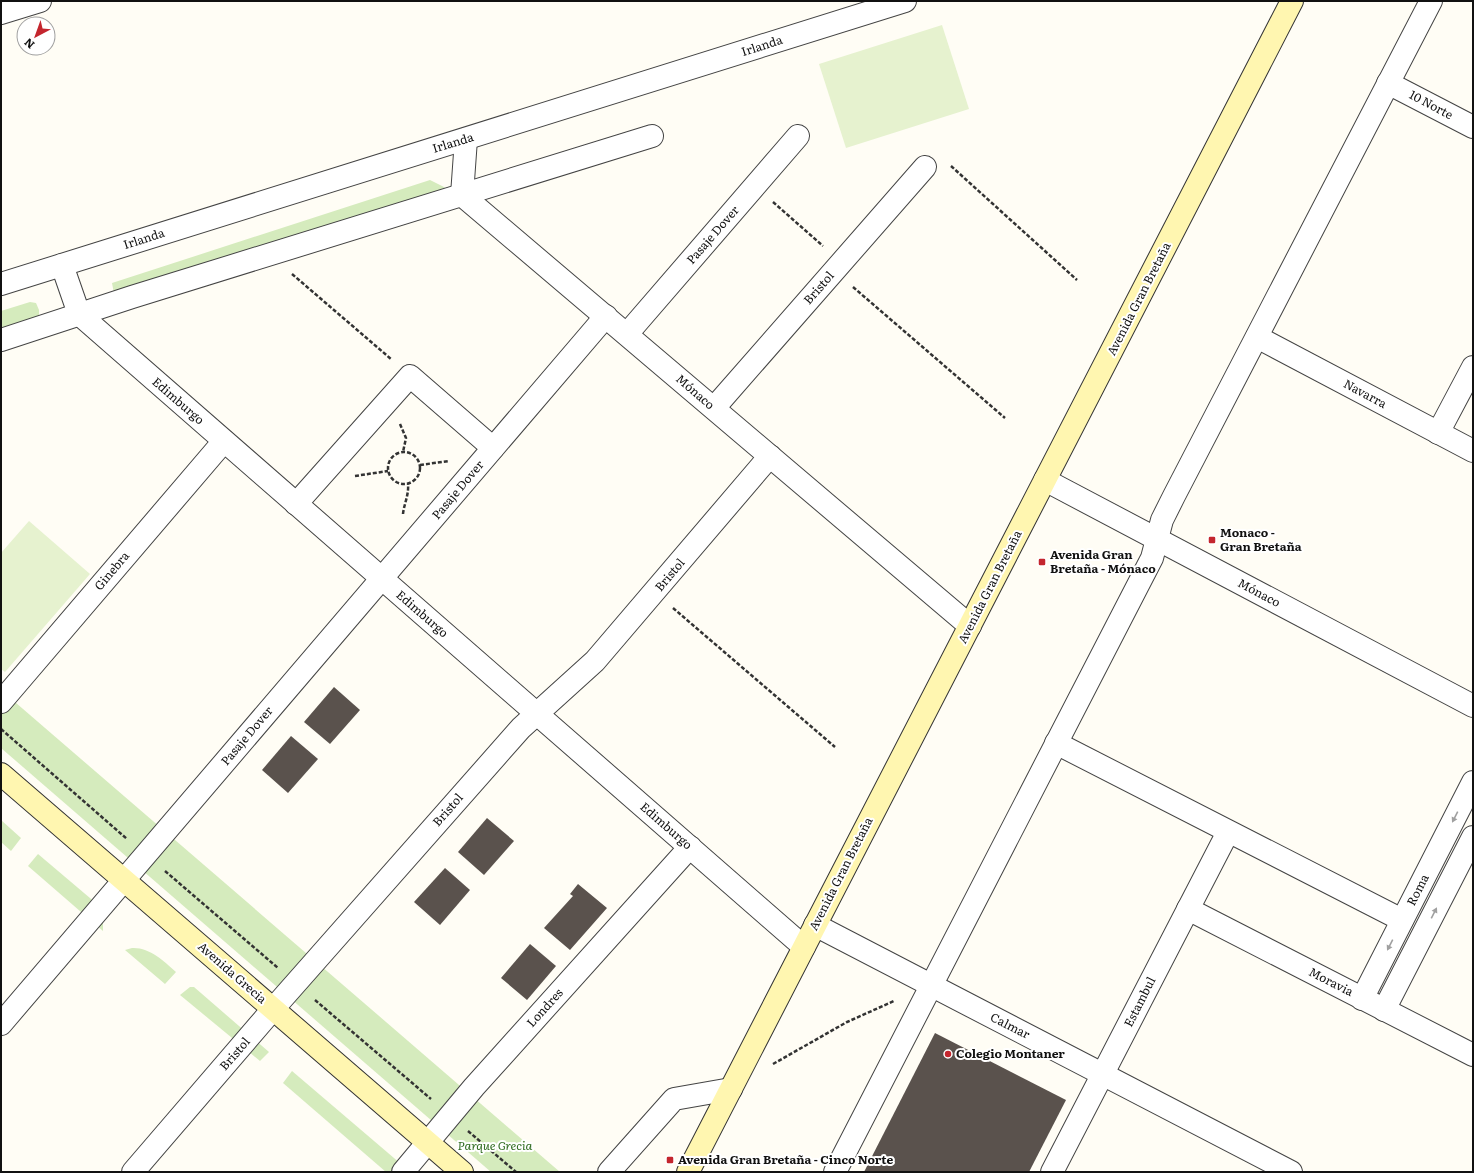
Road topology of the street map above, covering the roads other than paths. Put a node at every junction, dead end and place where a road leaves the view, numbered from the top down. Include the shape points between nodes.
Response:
1 (40, 1) edge
2 (905, 1) edge
3 (1292, 1) edge
4 (1431, 1) edge
5 (1, 13) edge
6 (1388, 83) junction
7 (1473, 127) edge
8 (652, 136) dead end
9 (798, 136) dead end
10 (466, 139) junction
11 (924, 167) dead end
12 (462, 195) junction
13 (62, 265) junction
14 (1, 284) edge
15 (79, 314) junction
16 (606, 316) junction
17 (627, 334) junction
18 (1258, 336) junction
19 (1, 340) edge
20 (1473, 367) edge
21 (714, 408) junction
22 (1438, 433) junction
23 (224, 441) junction
24 (493, 448) junction
25 (1473, 451) edge
26 (770, 456) junction
27 (1045, 480) junction
28 (296, 504) junction
29 (1157, 539) junction
30 (382, 579) junction
31 (970, 626) junction
32 (1, 702) edge
33 (1473, 706) edge
34 (536, 713) junction
35 (1056, 743) junction
36 (1, 774) edge
37 (1473, 782) edge
38 (1228, 832) junction
39 (1473, 837) edge
40 (690, 847) junction
41 (124, 880) junction
42 (1188, 909) junction
43 (1402, 920) junction
44 (815, 925) junction
45 (804, 947) junction
46 (931, 985) junction
47 (1362, 999) junction
48 (273, 1009) junction
49 (1384, 1010) junction
50 (1, 1024) edge
51 (1473, 1055) edge
52 (1103, 1074) junction
53 (731, 1089) junction
54 (428, 1142) junction
55 (133, 1172) edge
56 (402, 1172) edge
57 (462, 1172) edge
58 (609, 1172) edge
59 (688, 1172) edge
60 (835, 1172) edge
61 (1052, 1172) edge
62 (1291, 1172) edge

1 - 5 street
2 - 10 street, Irlanda
3 - 27 main road, Avenida Gran Bretaña
4 - 6 street
6 - 7 street, 10 Norte
6 - 18 street
8 - 12 street
9 - 17 street, Pasaje Dover
10 - 12 street
10 - 13 street, Irlanda
11 - 21 street, Bristol
12 - 15 street
12 - 16 street, Mónaco
13 - 14 street, Irlanda
13 - 15 street, Edimburgo
15 - 19 street
15 - 23 street, Edimburgo
16 - 17 street, Mónaco
16 - 24 street, Pasaje Dover
17 - 21 street, Mónaco
18 - 22 street, Navarra
18 - 29 street via 1162,520
20 - 22 street
21 - 26 street, Mónaco
22 - 25 street, Navarra
23 - 28 street, Edimburgo
23 - 32 street, Ginebra
24 - 28 street via 410,376
24 - 30 street, Pasaje Dover
26 - 31 street, Mónaco
26 - 34 street, Bristol via 595,661
27 - 29 street, Mónaco
27 - 31 main road, Avenida Gran Bretaña
28 - 30 street, Edimburgo
29 - 33 street, Mónaco
29 - 35 street via 1152,558
30 - 34 street, Edimburgo
30 - 41 street, Pasaje Dover
31 - 44 main road, Avenida Gran Bretaña
34 - 40 street, Edimburgo
34 - 48 street, Bristol
35 - 38 street
35 - 46 street
36 - 41 main road, Avenida Grecia
37 -> 43 street, Roma
38 - 42 street, Estambul
38 - 43 street
49 -> 39 street, Roma
40 - 45 street, Edimburgo
40 - 54 street, Londres
41 - 48 main road, Avenida Grecia
41 - 50 street, Pasaje Dover
42 - 47 street, Moravia
42 - 52 street, Estambul
43 -> 47 street, Roma
44 - 45 main road, Avenida Gran Bretaña
44 - 46 street, Calmar
45 - 53 main road, Avenida Gran Bretaña
46 - 52 street, Calmar
46 - 60 street
47 - 49 street, Moravia
48 - 54 main road, Avenida Grecia
48 - 55 street, Bristol
49 - 51 street, Moravia
52 - 61 street, Estambul
52 - 62 street, Calmar
53 - 58 street via 674,1099
53 - 59 main road, Avenida Gran Bretaña
54 - 56 street, Londres
54 - 57 main road, Avenida Grecia

